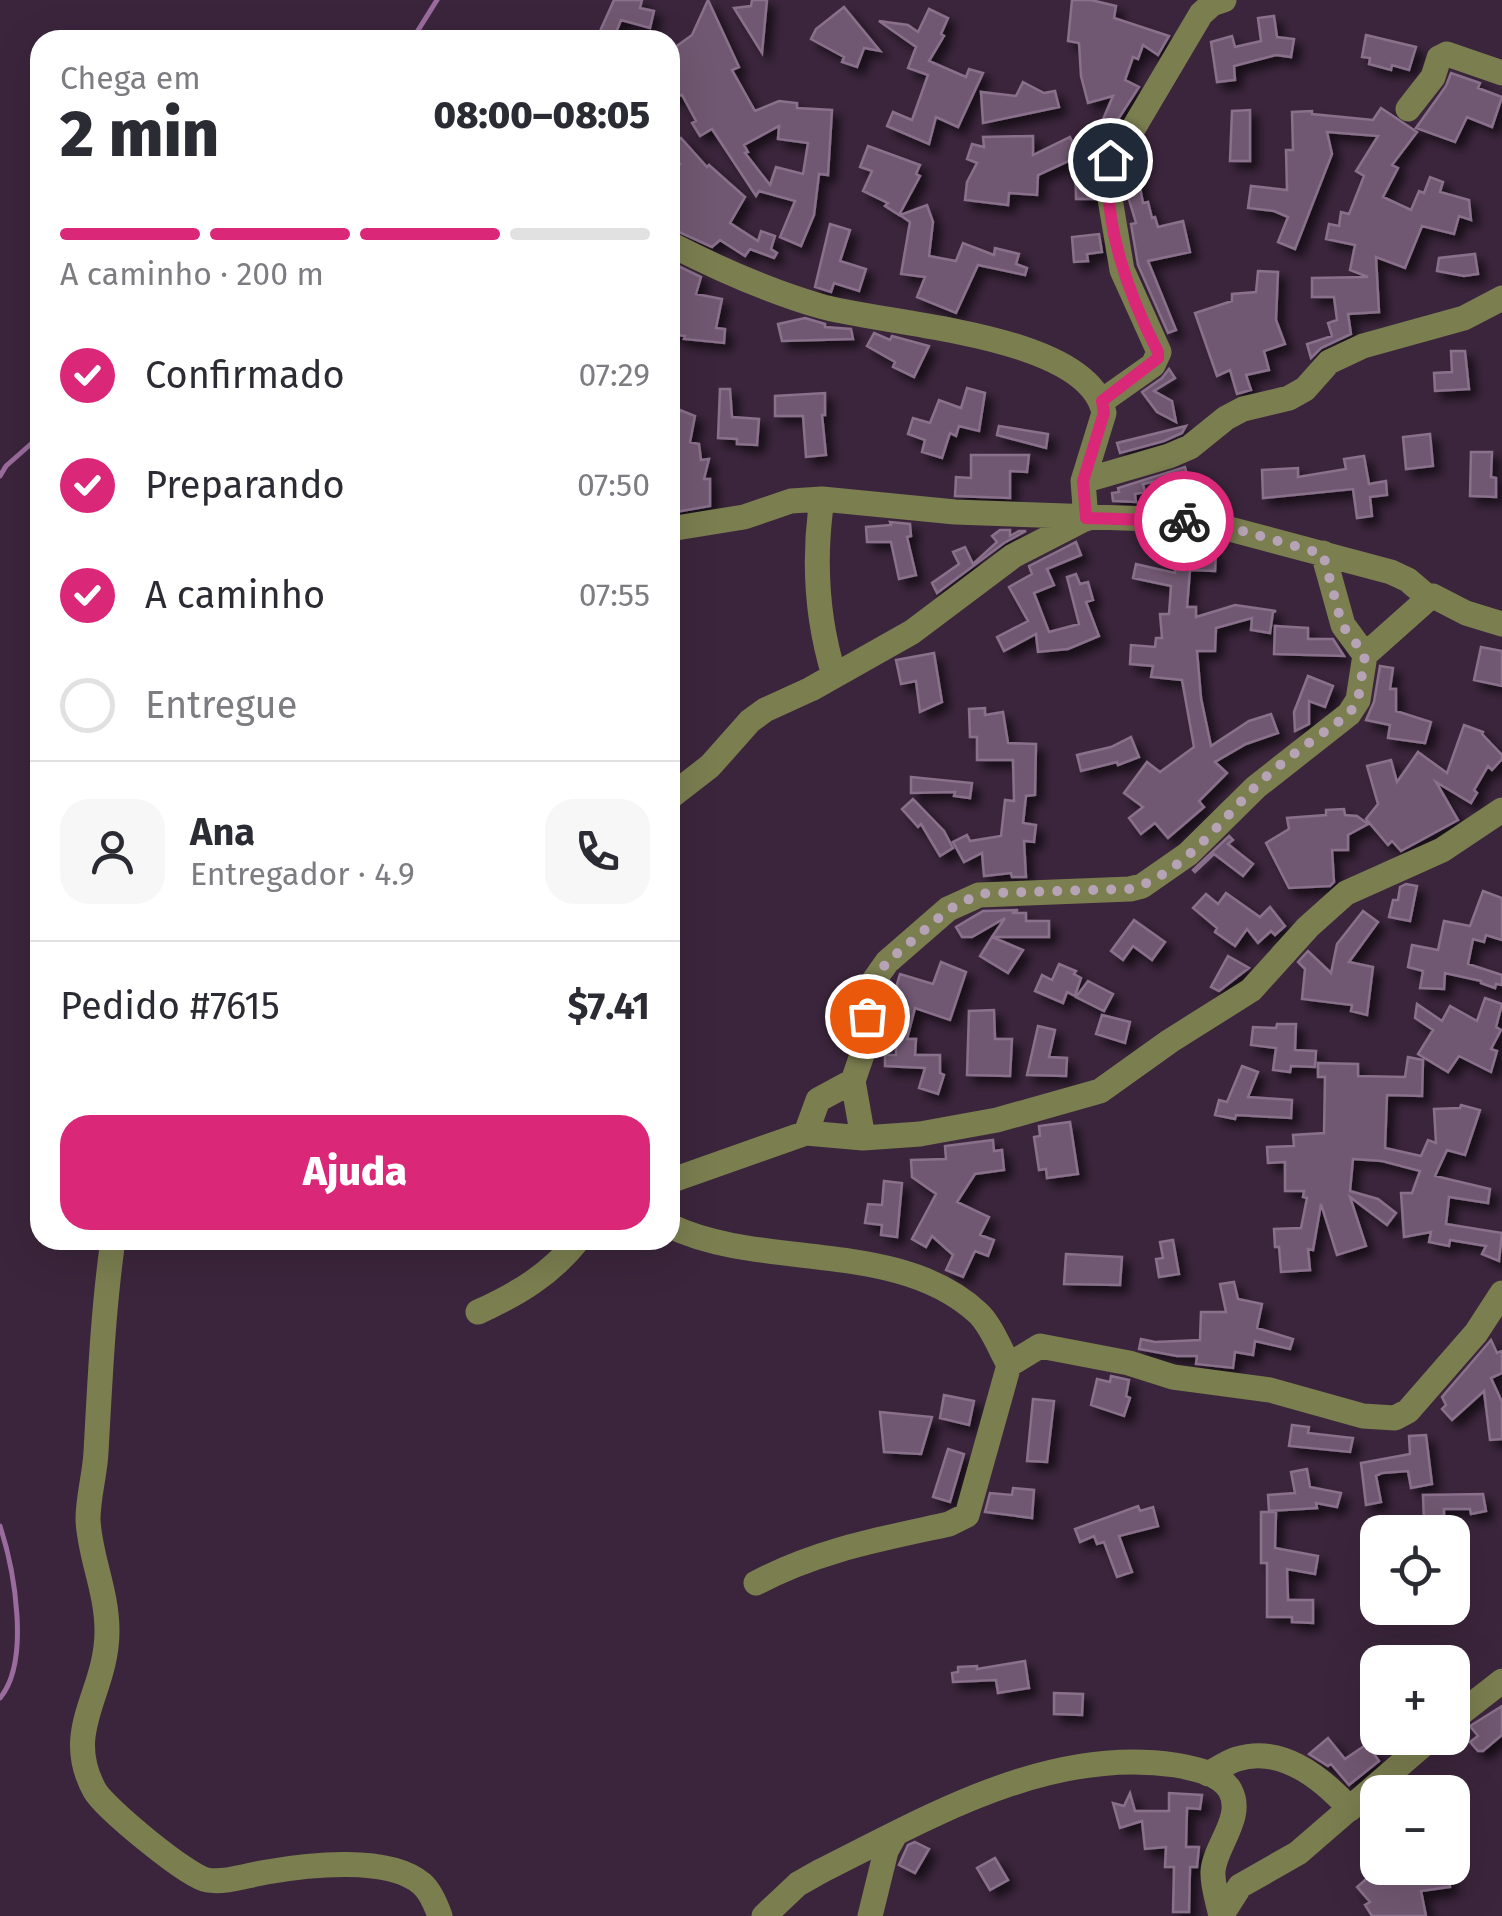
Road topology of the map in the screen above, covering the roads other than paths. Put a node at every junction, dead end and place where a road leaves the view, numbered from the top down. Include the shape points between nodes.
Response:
1 (1224, 0) edge
2 (1502, 73) edge
3 (1408, 109) dead end
4 (680, 249) edge
5 (1502, 298) edge
6 (1102, 401) junction
7 (1083, 481) junction
8 (822, 499) junction
9 (1086, 518) junction
10 (680, 527) edge
11 (1323, 554) junction
12 (1429, 598) junction
13 (1502, 624) edge
14 (1365, 655) junction
15 (834, 675) junction
16 (680, 789) edge
17 (1502, 810) edge
18 (852, 1082) junction
19 (806, 1133) junction
20 (863, 1138) junction
21 (680, 1177) edge
22 (680, 1230) edge
23 (112, 1250) edge
24 (569, 1250) edge
25 (1502, 1293) edge
26 (478, 1312) dead end
27 (1009, 1366) junction
28 (756, 1583) dead end
29 (1502, 1681) edge
30 (1470, 1706) edge
31 (1412, 1755) edge
32 (1208, 1774) junction
33 (1350, 1809) junction
34 (896, 1833) junction
35 (440, 1916) edge
36 (764, 1916) edge
37 (870, 1916) edge
38 (1221, 1916) edge

1 - 6 street via 1201,14 1110,160 1107,181 1122,270 1158,352 1153,364
2 - 3 street via 1447,54
4 - 6 street via 820,306 1016,344 1067,366
5 - 7 street via 1464,318 1329,362 1305,388 1243,409 1190,447
6 - 7 street
7 - 9 street
8 - 9 street
8 - 10 street
8 - 15 street via 816,580
9 - 11 street via 1206,523
9 - 15 street via 1013,556 938,615
11 - 12 street via 1391,572
11 - 14 street via 1342,625
12 - 13 street
12 - 14 street
14 - 18 street via 1358,700 1349,714 1142,886 979,894 936,919 879,970
15 - 16 street via 750,722
17 - 20 street via 1442,850 1346,893 1251,990 1100,1090 997,1120
18 - 19 street via 818,1100
18 - 20 street
19 - 20 street
19 - 21 street
22 - 27 street via 918,1278 979,1314
23 - 35 street via 88,1520 107,1634 104,1671 82,1732 81,1752 95,1791 116,1816 201,1879 364,1866 414,1878 426,1886
24 - 26 street via 535,1282
25 - 27 street via 1476,1333 1395,1418 1040,1346
27 - 28 street via 966,1515 826,1551
29 - 30 street
31 - 33 street
32 - 33 street via 1238,1759 1266,1756 1317,1775
32 - 34 street via 1133,1762 1054,1772 984,1792
32 - 38 street via 1233,1801 1213,1870
33 - 38 street via 1287,1862 1240,1886
34 - 36 street via 798,1884
34 - 37 street

